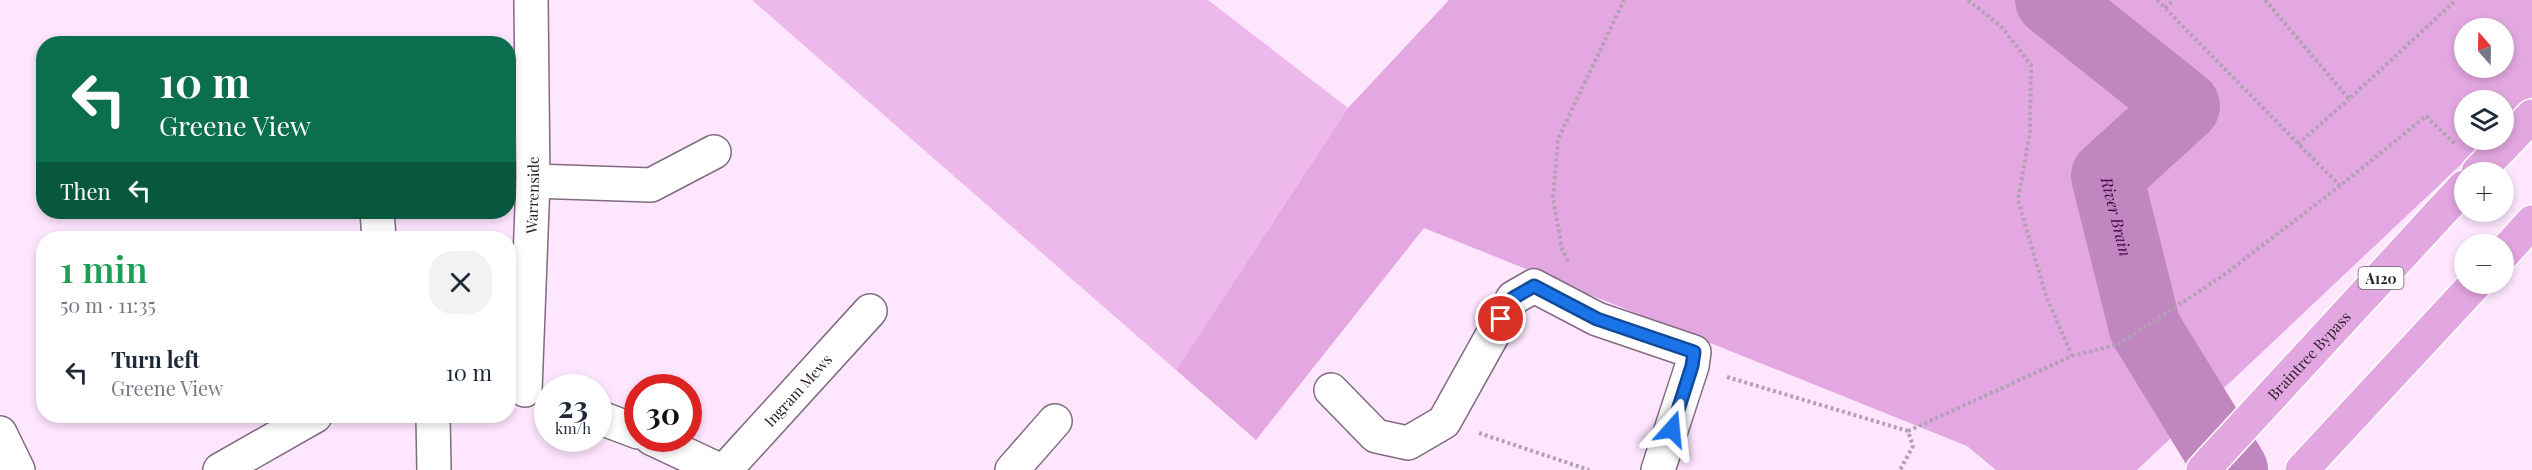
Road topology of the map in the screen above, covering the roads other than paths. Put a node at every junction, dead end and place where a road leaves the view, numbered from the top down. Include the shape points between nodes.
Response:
1 (531, 0) edge
2 (2532, 116) edge
3 (521, 120) edge
4 (714, 152) dead end
5 (2488, 162) edge
6 (533, 181) junction
7 (2454, 199) edge
8 (2532, 222) edge
9 (2514, 242) edge
10 (2466, 294) edge
11 (870, 310) dead end
12 (1331, 390) dead end
13 (527, 393) edge
14 (1055, 421) dead end
15 (303, 423) edge
16 (433, 423) edge
17 (0, 433) edge
18 (681, 452) edge
19 (18, 470) edge
20 (220, 470) edge
21 (434, 470) edge
22 (719, 470) edge
23 (725, 470) edge
24 (1012, 470) edge
25 (1658, 470) edge
26 (2203, 470) edge
27 (2302, 470) edge

1 - 3 street, Warrenside
2 - 5 highway, Braintree Bypass / A120
3 - 6 street, Warrenside
4 - 6 street via 651,185
6 - 13 street, Warrenside
7 - 26 highway, Braintree Bypass / A120
8 - 9 highway
10 - 27 highway
11 - 23 street, Ingram Mews
12 - 25 street via 1376,436 1408,443 1444,422 1513,298 1534,286 1597,319 1694,352
14 - 24 street
15 - 20 street
16 - 21 street
17 - 19 street
18 - 22 street

